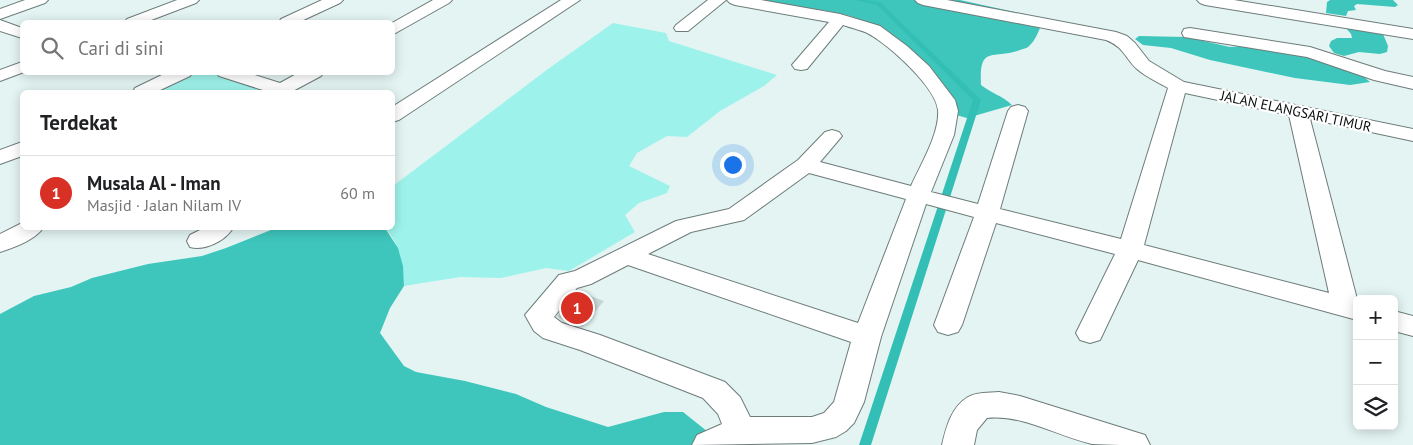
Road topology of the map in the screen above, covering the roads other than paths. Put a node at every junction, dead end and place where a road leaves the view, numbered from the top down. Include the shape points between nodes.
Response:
1 (40, 0) edge
2 (191, 0) edge
3 (335, 0) edge
4 (444, 0) edge
5 (572, 0) edge
6 (718, 0) edge
7 (735, 0) edge
8 (923, 0) edge
9 (1205, 0) edge
10 (1319, 3) dead end
11 (0, 14) edge
12 (840, 19) junction
13 (1322, 19) junction
14 (139, 20) edge
15 (291, 20) edge
16 (0, 25) edge
17 (395, 28) edge
18 (682, 28) dead end
19 (20, 32) edge
20 (1190, 33) dead end
21 (1413, 34) edge
22 (801, 65) dead end
23 (20, 68) edge
24 (162, 75) edge
25 (234, 75) edge
26 (310, 75) edge
27 (0, 76) edge
28 (176, 77) edge
29 (1413, 83) edge
30 (1178, 86) junction
31 (147, 90) edge
32 (275, 90) edge
33 (284, 90) edge
34 (1018, 111) dead end
35 (1298, 112) junction
36 (395, 114) edge
37 (1413, 135) edge
38 (832, 136) dead end
39 (20, 149) edge
40 (0, 158) edge
41 (806, 165) junction
42 (928, 199) junction
43 (987, 213) junction
44 (27, 230) edge
45 (218, 230) edge
46 (199, 241) dead end
47 (0, 244) edge
48 (1130, 250) junction
49 (627, 256) junction
50 (1352, 309) edge
51 (1398, 322) edge
52 (948, 325) dead end
53 (1413, 326) edge
54 (1090, 333) dead end
55 (867, 337) junction
56 (741, 438) edge
57 (708, 445) edge
58 (958, 445) edge
59 (1134, 445) edge

1 - 11 street
2 - 14 street
3 - 15 street
4 - 17 street
5 - 36 street
6 - 18 street
7 - 12 street
8 - 30 street, JALAN ELANGSARI TIMUR via 1110,36 1121,40 1143,64
9 - 13 street
10 - 13 street
12 - 22 street
12 - 42 street via 874,30 901,50 922,70 945,100 948,111 944,135
13 - 21 street
16 - 19 street
20 - 29 street via 1310,52 1380,76
23 - 27 street
24 - 28 street
25 - 32 street
26 - 33 street
28 - 31 street
30 - 35 street, JALAN ELANGSARI TIMUR
30 - 48 street
34 - 43 street
35 - 37 street, JALAN ELANGSARI TIMUR
35 - 50 street
38 - 41 street
39 - 40 street
41 - 42 street
41 - 49 street via 736,215 684,226
42 - 43 street
42 - 55 street
43 - 48 street
43 - 52 street
44 - 47 street
45 - 46 street
48 - 50 street
48 - 54 street
49 - 55 street
49 - 56 street via 582,278 568,281 539,315 544,324 553,331 714,390 729,406
51 - 53 street
55 - 56 street via 849,402 835,422 825,428
56 - 57 street
58 - 59 street via 962,425 978,406 999,404

